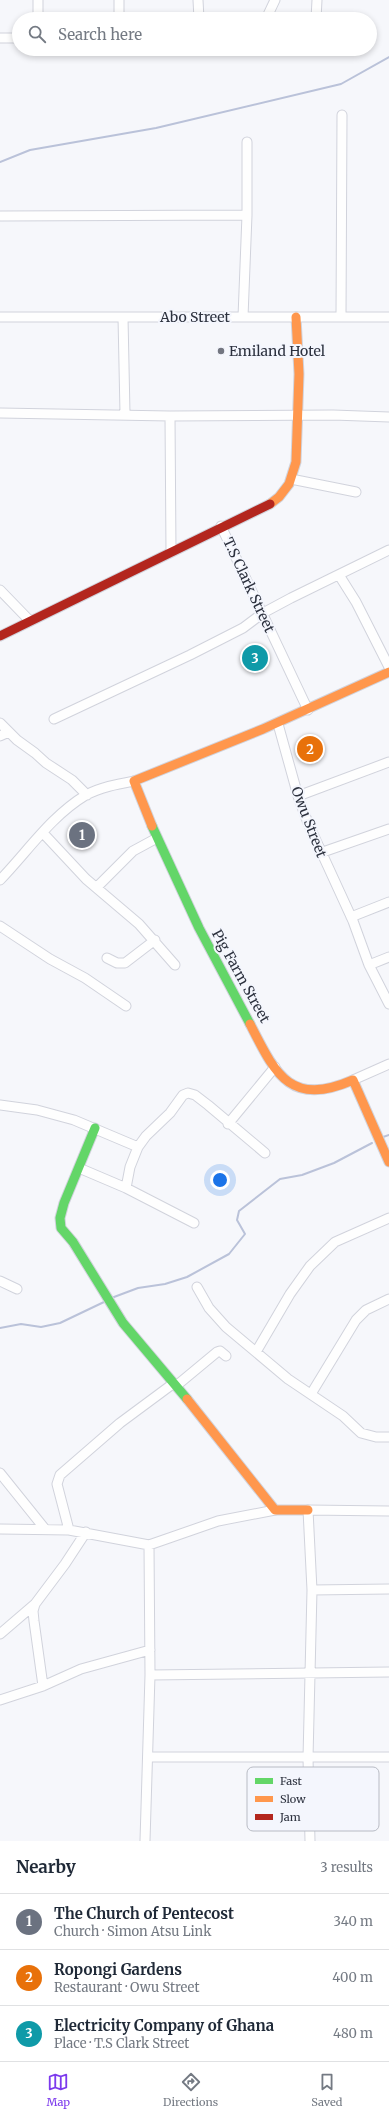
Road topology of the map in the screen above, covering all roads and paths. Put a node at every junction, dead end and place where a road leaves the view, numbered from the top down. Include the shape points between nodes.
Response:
1 (38, 0) edge
2 (119, 0) edge
3 (198, 0) edge
4 (275, 0) edge
5 (317, 0) edge
6 (38, 12) edge
7 (119, 12) edge
8 (199, 12) edge
9 (269, 12) edge
10 (316, 12) edge
11 (0, 38) edge
12 (12, 38) edge
13 (342, 115) dead end
14 (247, 142) dead end
15 (247, 215) junction
16 (0, 216) edge
17 (0, 317) edge
18 (123, 317) junction
19 (243, 317) junction
20 (296, 317) junction
21 (341, 317) junction
22 (389, 317) edge
23 (0, 413) edge
24 (125, 414) junction
25 (299, 414) junction
26 (170, 416) junction
27 (389, 417) edge
28 (291, 479) junction
29 (356, 492) dead end
30 (221, 526) junction
31 (389, 550) edge
32 (171, 552) junction
33 (339, 575) junction
34 (0, 590) edge
35 (264, 613) junction
36 (30, 621) junction
37 (0, 636) edge
38 (389, 667) edge
39 (389, 672) edge
40 (308, 710) junction
41 (54, 719) dead end
42 (0, 723) edge
43 (278, 724) junction
44 (9, 732) junction
45 (0, 736) edge
46 (389, 762) edge
47 (134, 781) junction
48 (87, 795) junction
49 (298, 796) junction
50 (389, 829) edge
51 (43, 833) junction
52 (157, 838) junction
53 (320, 853) junction
54 (3, 869) edge
55 (0, 880) edge
56 (96, 888) junction
57 (389, 902) edge
58 (351, 917) junction
59 (0, 926) edge
60 (155, 940) junction
61 (389, 957) edge
62 (107, 958) dead end
63 (175, 965) dead end
64 (369, 965) junction
65 (389, 1004) edge
66 (126, 1006) dead end
67 (389, 1064) edge
68 (275, 1067) junction
69 (354, 1080) junction
70 (0, 1104) edge
71 (228, 1124) junction
72 (95, 1128) junction
73 (138, 1146) junction
74 (265, 1153) dead end
75 (389, 1162) edge
76 (79, 1168) junction
77 (126, 1188) junction
78 (389, 1218) edge
79 (194, 1223) dead end
80 (0, 1281) edge
81 (197, 1287) dead end
82 (17, 1289) dead end
83 (389, 1299) edge
84 (256, 1352) junction
85 (226, 1356) dead end
86 (175, 1384) junction
87 (311, 1394) junction
88 (389, 1437) edge
89 (0, 1473) edge
90 (275, 1510) junction
91 (308, 1510) junction
92 (389, 1511) edge
93 (0, 1529) edge
94 (45, 1529) junction
95 (70, 1530) junction
96 (86, 1532) junction
97 (149, 1545) junction
98 (389, 1589) edge
99 (312, 1590) junction
100 (35, 1604) junction
101 (0, 1634) edge
102 (150, 1650) junction
103 (389, 1672) edge
104 (150, 1674) junction
105 (310, 1674) junction
106 (44, 1686) junction
107 (0, 1700) edge
108 (148, 1757) junction
109 (389, 1757) edge
110 (308, 1758) junction
111 (308, 1767) edge
112 (310, 1831) edge
113 (145, 1841) edge
114 (310, 1841) edge

1 - 6 street
2 - 7 street
3 - 8 street
4 - 9 street
5 - 10 street
11 - 12 street
13 - 21 street
14 - 15 street
15 - 16 street
15 - 19 street
17 - 18 street, Abo Street
18 - 19 street, Abo Street
18 - 24 street
19 - 20 street, Abo Street
20 - 21 street, Abo Street
20 - 25 street via 299,341
21 - 22 street, Abo Street
23 - 24 street
24 - 26 street
25 - 26 street
25 - 27 street
25 - 28 street via 296,461
26 - 32 street
28 - 29 street
28 - 30 street via 286,490 275,500
30 - 32 street
30 - 35 street, T.S Clark Street
31 - 33 street
32 - 36 street
33 - 35 street
33 - 38 street via 356,602
34 - 36 street
35 - 40 street, T.S Clark Street
35 - 41 street via 243,628 190,655
36 - 37 street
39 - 40 street
40 - 43 street
42 - 44 street
43 - 47 street via 201,757
43 - 49 street, Owu Street
44 - 45 street
44 - 48 street via 46,764 72,780
46 - 49 street
47 - 48 street via 110,786
47 - 52 street, Pig Farm Street
48 - 51 street
49 - 53 street, Owu Street
50 - 53 street
51 - 54 street
51 - 56 street
52 - 56 street via 133,851
52 - 68 street, Pig Farm Street via 176,885 204,940
53 - 58 street, Owu Street
54 - 55 street
56 - 60 street via 124,910
57 - 58 street
58 - 64 street
59 - 66 street
60 - 62 street via 125,964
60 - 63 street
61 - 64 street
64 - 65 street
67 - 69 street, Pig Farm Street
68 - 69 street, Pig Farm Street via 294,1085 314,1091 330,1089
68 - 71 street
69 - 75 street via 362,1104
70 - 72 street via 37,1110
71 - 73 street via 188,1093 183,1095 170,1113
71 - 74 street
72 - 73 street
72 - 76 street
73 - 77 street
76 - 77 street
76 - 86 street via 64,1203 60,1218 61,1228 73,1242 123,1322
77 - 79 street
78 - 84 street via 335,1242 310,1266 290,1294
80 - 82 street
81 - 84 street via 213,1313
83 - 87 street via 366,1310 356,1320
84 - 87 street via 288,1379
85 - 86 street via 218,1352
86 - 90 street
86 - 95 street via 120,1423 60,1475 57,1484
87 - 88 street via 343,1416 361,1433
89 - 94 street
90 - 91 street
90 - 97 street via 218,1521
91 - 92 street
91 - 99 street
93 - 94 street
94 - 95 street
95 - 96 street
96 - 97 street
96 - 100 street
97 - 102 street
98 - 99 street
99 - 105 street
100 - 101 street
100 - 106 street via 33,1610
102 - 104 street
102 - 106 street via 81,1669
103 - 105 street
104 - 105 street
104 - 108 street
105 - 110 street
106 - 107 street
108 - 110 street
108 - 113 street
109 - 110 street
110 - 111 street
112 - 114 street

